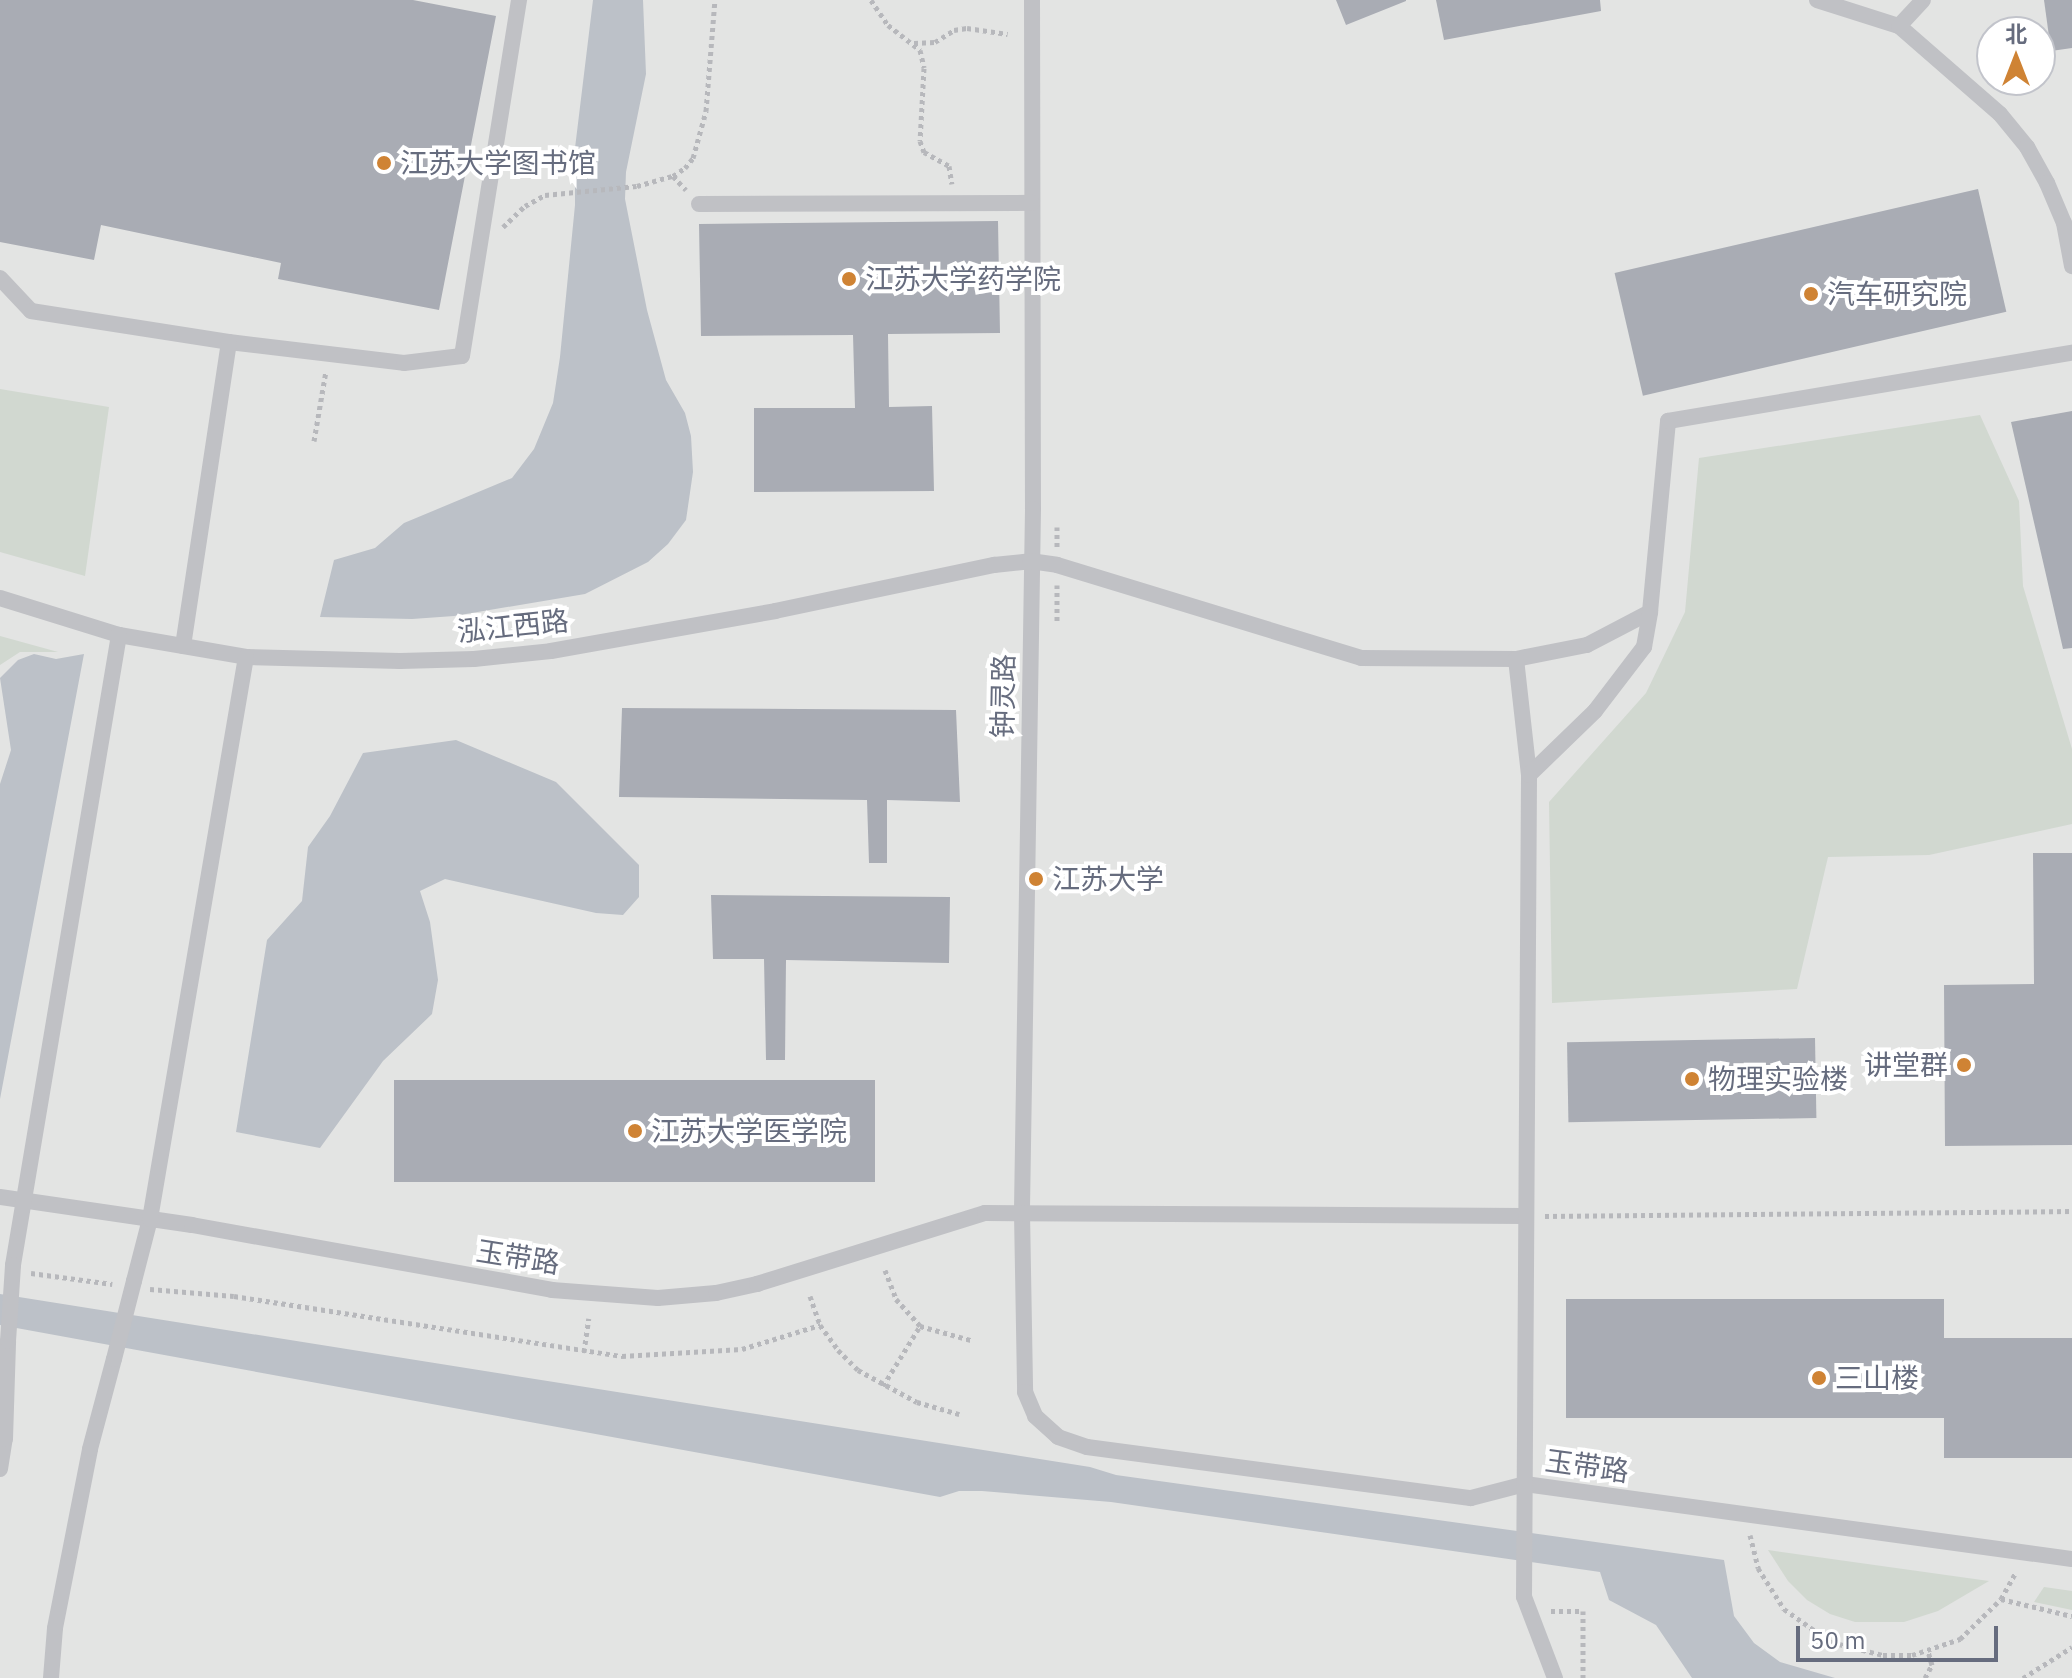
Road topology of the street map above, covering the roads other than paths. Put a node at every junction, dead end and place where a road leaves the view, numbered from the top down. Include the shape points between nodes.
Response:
1 (519, 0) edge
2 (1032, 0) edge
3 (1817, 0) edge
4 (1923, 0) edge
5 (1899, 26) junction
6 (1032, 203) junction
7 (699, 204) dead end
8 (2072, 266) edge
9 (0, 278) edge
10 (229, 342) junction
11 (2072, 353) edge
12 (1030, 561) junction
13 (0, 598) edge
14 (1650, 612) junction
15 (119, 635) junction
16 (183, 646) junction
17 (246, 657) junction
18 (1516, 659) junction
19 (1529, 775) junction
20 (0, 1197) edge
21 (22, 1201) junction
22 (1022, 1213) junction
23 (1525, 1216) junction
24 (150, 1219) junction
25 (1025, 1392) joint
26 (0, 1469) edge
27 (1525, 1484) junction
28 (2072, 1559) edge
29 (51, 1678) edge
30 (1555, 1678) edge

1 - 10 lane via 462,356 404,363
2 - 6 lane, 钟灵路
3 - 5 lane
4 - 5 lane
5 - 8 lane via 2000,114 2027,147 2064,223
6 - 7 lane
6 - 12 lane, 钟灵路
9 - 10 lane via 31,311
10 - 16 lane
11 - 14 lane via 1668,421
12 - 17 lane, 泓江西路 via 551,651 400,661
12 - 18 lane, 泓江西路 via 1361,658
12 - 22 lane, 钟灵路
13 - 15 lane, 泓江西路
14 - 18 lane, 泓江西路 via 1587,645
14 - 19 lane via 1644,647 1595,711
15 - 16 lane, 泓江西路
15 - 21 lane
16 - 17 lane, 泓江西路
17 - 24 lane
18 - 19 lane
19 - 23 lane
20 - 21 lane, 玉带路
21 - 24 lane, 玉带路
21 - 26 lane, bridge
22 - 23 lane, 玉带路
22 - 24 lane, 玉带路 via 985,1213 757,1284 658,1298 552,1290
22 - 25 lane, 钟灵路
23 - 27 lane
24 - 29 lane, bridge via 90,1449 55,1628
25 - 27 lane, 玉带路 via 1035,1416 1058,1437 1087,1447 1471,1498
27 - 28 lane, 玉带路
27 - 30 lane via 1524,1597

